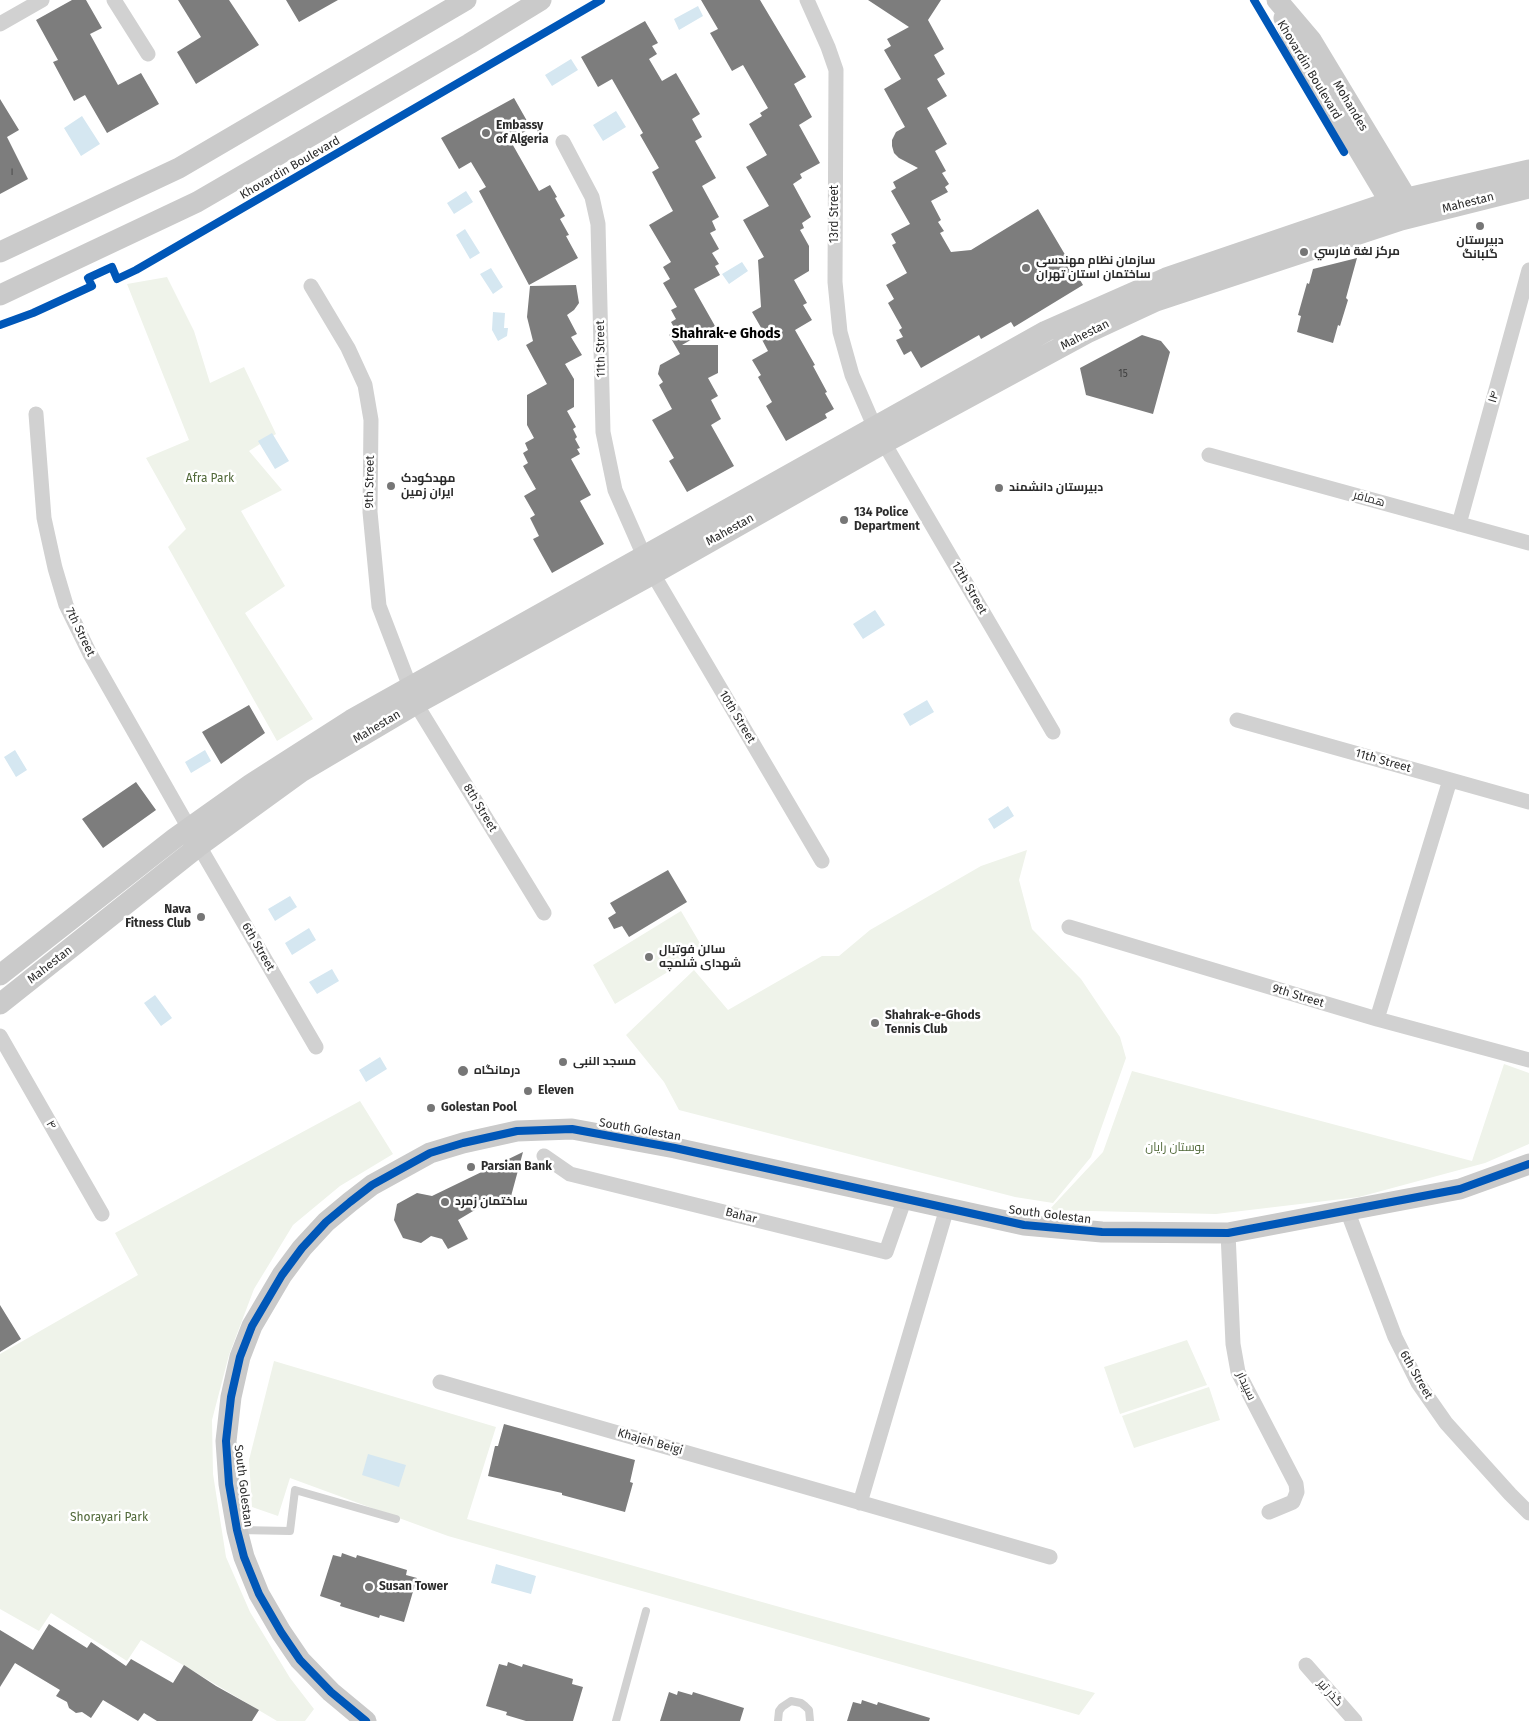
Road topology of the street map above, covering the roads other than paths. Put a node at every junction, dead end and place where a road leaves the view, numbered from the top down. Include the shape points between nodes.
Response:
1 (42, 0) edge
2 (114, 0) edge
3 (466, 0) edge
4 (541, 0) edge
5 (807, 0) edge
6 (1276, 0) edge
7 (0, 24) edge
8 (148, 54) dead end
9 (563, 142) dead end
10 (1529, 170) edge
11 (1529, 188) edge
12 (1404, 209) junction
13 (0, 252) edge
14 (1528, 280) edge
15 (311, 286) dead end
16 (0, 295) edge
17 (1032, 339) junction
18 (1043, 358) junction
19 (36, 414) dead end
20 (880, 436) junction
21 (1209, 455) dead end
22 (1459, 524) junction
23 (1529, 543) edge
24 (648, 565) junction
25 (413, 695) junction
26 (1238, 720) dead end
27 (1053, 732) dead end
28 (1450, 780) junction
29 (1529, 802) edge
30 (194, 837) junction
31 (822, 861) dead end
32 (544, 913) dead end
33 (1069, 927) dead end
34 (0, 975) edge
35 (0, 1004) edge
36 (1378, 1019) junction
37 (0, 1036) edge
38 (316, 1047) dead end
39 (1529, 1060) edge
40 (544, 1156) dead end
41 (1529, 1164) edge
42 (905, 1198) junction
43 (947, 1208) junction
44 (1347, 1210) junction
45 (102, 1214) dead end
46 (1228, 1233) junction
47 (440, 1382) dead end
48 (860, 1503) junction
49 (1269, 1512) dead end
50 (1529, 1514) edge
51 (396, 1518) dead end
52 (237, 1530) junction
53 (1050, 1557) dead end
54 (646, 1610) dead end
55 (1306, 1665) dead end
56 (366, 1721) edge
57 (616, 1721) edge
58 (778, 1721) edge
59 (810, 1721) edge
60 (1355, 1721) edge

1 - 7 street
2 - 8 street
3 - 13 street via 179,168
4 - 16 street, Khovardin Boulevard via 197,202
5 - 20 street, 13rd Street via 836,70 835,282 840,332 852,375
6 - 12 street, Mohandes via 1295,43
9 - 24 street, 11th Street via 592,197 598,224 603,432 615,490
10 - 12 street
11 - 12 street, Mahestan
12 - 17 street via 1166,278
12 - 18 street, Mahestan via 1156,301
14 - 22 street, ۱۴
15 - 25 street, 9th Street via 348,348 365,385 371,420 370,512 379,606
17 - 18 street
17 - 20 street
18 - 20 street, Mahestan
19 - 30 street, 7th Street via 44,518 66,605 90,654
20 - 24 street, Mahestan
20 - 27 street, 12th Street
21 - 22 street, همافر
22 - 23 street, همافر
24 - 25 street, Mahestan
24 - 31 street, 10th Street
25 - 30 street, Mahestan via 301,772
25 - 32 street, 8th Street
26 - 28 street, 11th Street
28 - 29 street, 11th Street
28 - 36 street
30 - 34 street
30 - 35 street, Mahestan
30 - 38 street, 6th Street
33 - 36 street, 9th Street
36 - 39 street, 9th Street
37 - 45 street, ۴
40 - 42 street, Bahar via 570,1174 886,1252
41 - 44 street, South Golestan via 1460,1189
42 - 43 street, South Golestan
42 - 52 street, South Golestan via 675,1148 572,1130 517,1131 430,1153 372,1185 326,1222 282,1275 252,1326 240,1357 226,1441
43 - 46 street, South Golestan via 1024,1225 1102,1232
43 - 48 street
44 - 46 street, South Golestan
44 - 50 street, 6th Street via 1395,1337 1418,1383 1446,1423
46 - 49 street, سپیدار via 1233,1344 1238,1372 1298,1492 1293,1502
47 - 48 street, Khajeh Beigi
48 - 53 street, Khajeh Beigi
51 - 52 lane via 295,1490 290,1531
52 - 56 street, South Golestan via 259,1594 281,1632 319,1680
54 - 57 lane
55 - 60 street, گذر تیر
58 - 59 lane via 782,1707 796,1702 809,1710

